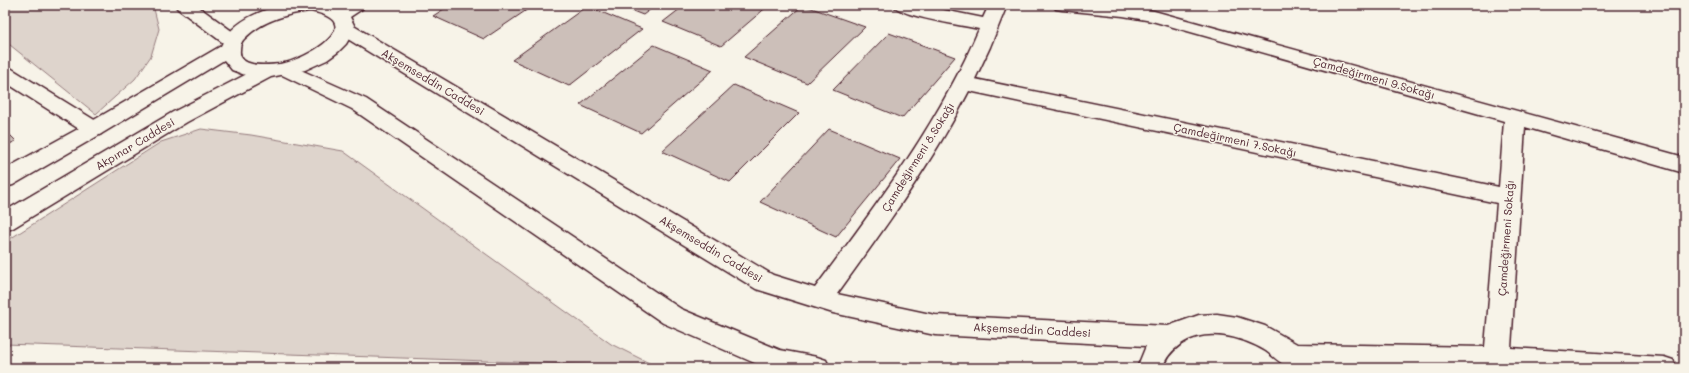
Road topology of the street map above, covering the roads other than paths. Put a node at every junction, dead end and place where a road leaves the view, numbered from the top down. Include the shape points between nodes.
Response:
1 (184, 5) edge
2 (356, 5) edge
3 (902, 5) edge
4 (998, 5) edge
5 (1062, 5) edge
6 (303, 6) edge
7 (343, 22) junction
8 (989, 25) junction
9 (231, 45) junction
10 (276, 70) junction
11 (5, 73) edge
12 (962, 83) junction
13 (1515, 117) junction
14 (94, 130) junction
15 (1684, 166) edge
16 (5, 179) edge
17 (1508, 197) junction
18 (5, 222) edge
19 (820, 299) junction
20 (1171, 337) junction
21 (1497, 359) junction
22 (1300, 361) edge
23 (769, 364) edge
24 (817, 368) edge
25 (1150, 368) edge
26 (1664, 368) edge

1 - 9 street
2 - 7 street
3 - 8 street via 922,12
4 - 8 street, Çamdeğirmeni 8.Sokağı
5 - 13 street, Çamdeğirmeni 9.Sokağı via 1154,16
6 - 7 street, Akşemseddin Caddesi via 322,7
6 - 9 street via 270,14 251,23 240,32
7 - 10 street via 341,38 332,48 303,64
7 - 19 street, Akşemseddin Caddesi via 765,282
8 - 12 street, Çamdeğirmeni 8.Sokağı
9 - 10 street via 230,56 242,68
9 - 14 street
10 - 18 street, Akpınar Caddesi via 180,117
10 - 23 street via 359,104 672,316
11 - 14 street
12 - 17 street, Çamdeğirmeni 7.Sokağı
12 - 19 street, Çamdeğirmeni 8.Sokağı via 939,126 892,201
13 - 15 street, Çamdeğirmeni 9.Sokağı
13 - 17 street, Çamdeğirmeni Sokağı
14 - 16 street
17 - 21 street, Çamdeğirmeni Sokağı
19 - 20 street, Akşemseddin Caddesi via 935,325
20 - 22 street via 1188,329 1207,325 1229,326 1273,341
20 - 25 street via 1158,349
21 - 22 street
21 - 26 street
23 - 24 street

